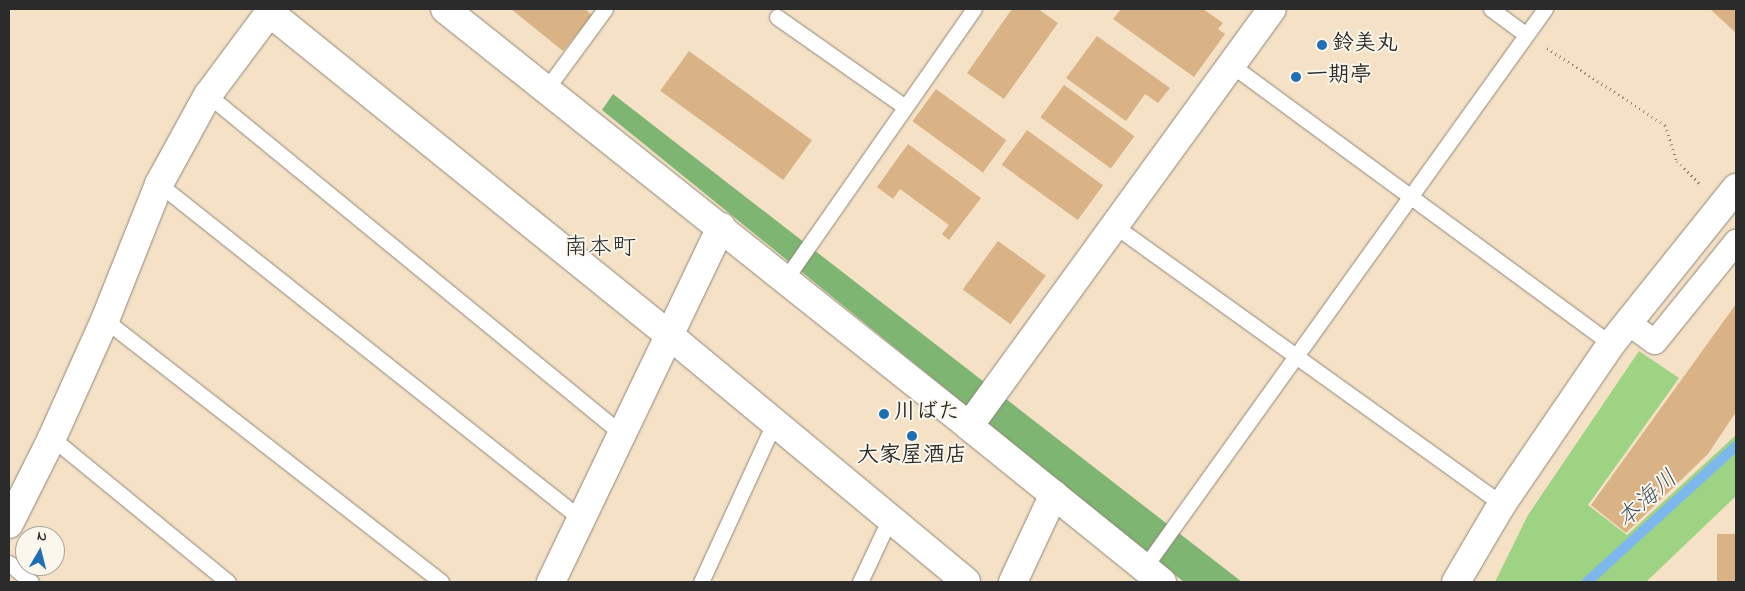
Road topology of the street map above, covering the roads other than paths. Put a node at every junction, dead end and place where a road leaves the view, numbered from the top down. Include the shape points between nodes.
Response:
1 (445, 9) edge
2 (605, 9) edge
3 (974, 9) edge
4 (1271, 9) edge
5 (1491, 9) edge
6 (1545, 9) edge
7 (271, 11) edge
8 (777, 18) dead end
9 (1525, 34) junction
10 (1230, 64) junction
11 (547, 88) junction
12 (208, 95) junction
13 (905, 107) junction
14 (158, 184) junction
15 (1729, 197) edge
16 (1410, 198) junction
17 (1115, 226) junction
18 (720, 227) junction
19 (1736, 242) edge
20 (784, 282) junction
21 (105, 320) junction
22 (1627, 322) junction
23 (669, 336) junction
24 (1611, 344) junction
25 (1297, 354) junction
26 (774, 423) junction
27 (969, 426) junction
28 (622, 434) junction
29 (52, 438) junction
30 (1054, 494) junction
31 (1502, 504) junction
32 (890, 518) junction
33 (581, 519) junction
34 (9, 524) edge
35 (9, 563) edge
36 (1153, 575) edge
37 (31, 582) edge
38 (228, 582) edge
39 (441, 582) edge
40 (551, 582) edge
41 (701, 582) edge
42 (860, 582) edge
43 (966, 582) edge
44 (1013, 582) edge
45 (1456, 582) edge

1 - 11 street
2 - 11 lane
3 - 13 lane
4 - 10 street
5 - 9 lane
6 - 9 lane
7 - 12 street
7 - 23 street
8 - 13 lane
9 - 16 lane
10 - 16 lane
10 - 17 street
11 - 18 street
12 - 14 street
12 - 28 lane
13 - 20 lane
14 - 21 street
14 - 33 lane
15 - 22 street
16 - 24 lane
16 - 25 lane
17 - 25 lane
17 - 27 street
18 - 20 street
18 - 23 street
19 - 22 street via 1656,342
20 - 27 street
21 - 29 street
21 - 39 lane
22 - 24 street
23 - 26 street
23 - 28 street
24 - 31 street
25 - 31 lane
25 - 36 lane
26 - 32 street
26 - 41 lane
27 - 30 street
28 - 33 street
29 - 34 street
29 - 38 lane
30 - 36 street
30 - 44 street
31 - 45 street
32 - 42 lane
32 - 43 street
33 - 40 street
35 - 37 lane

